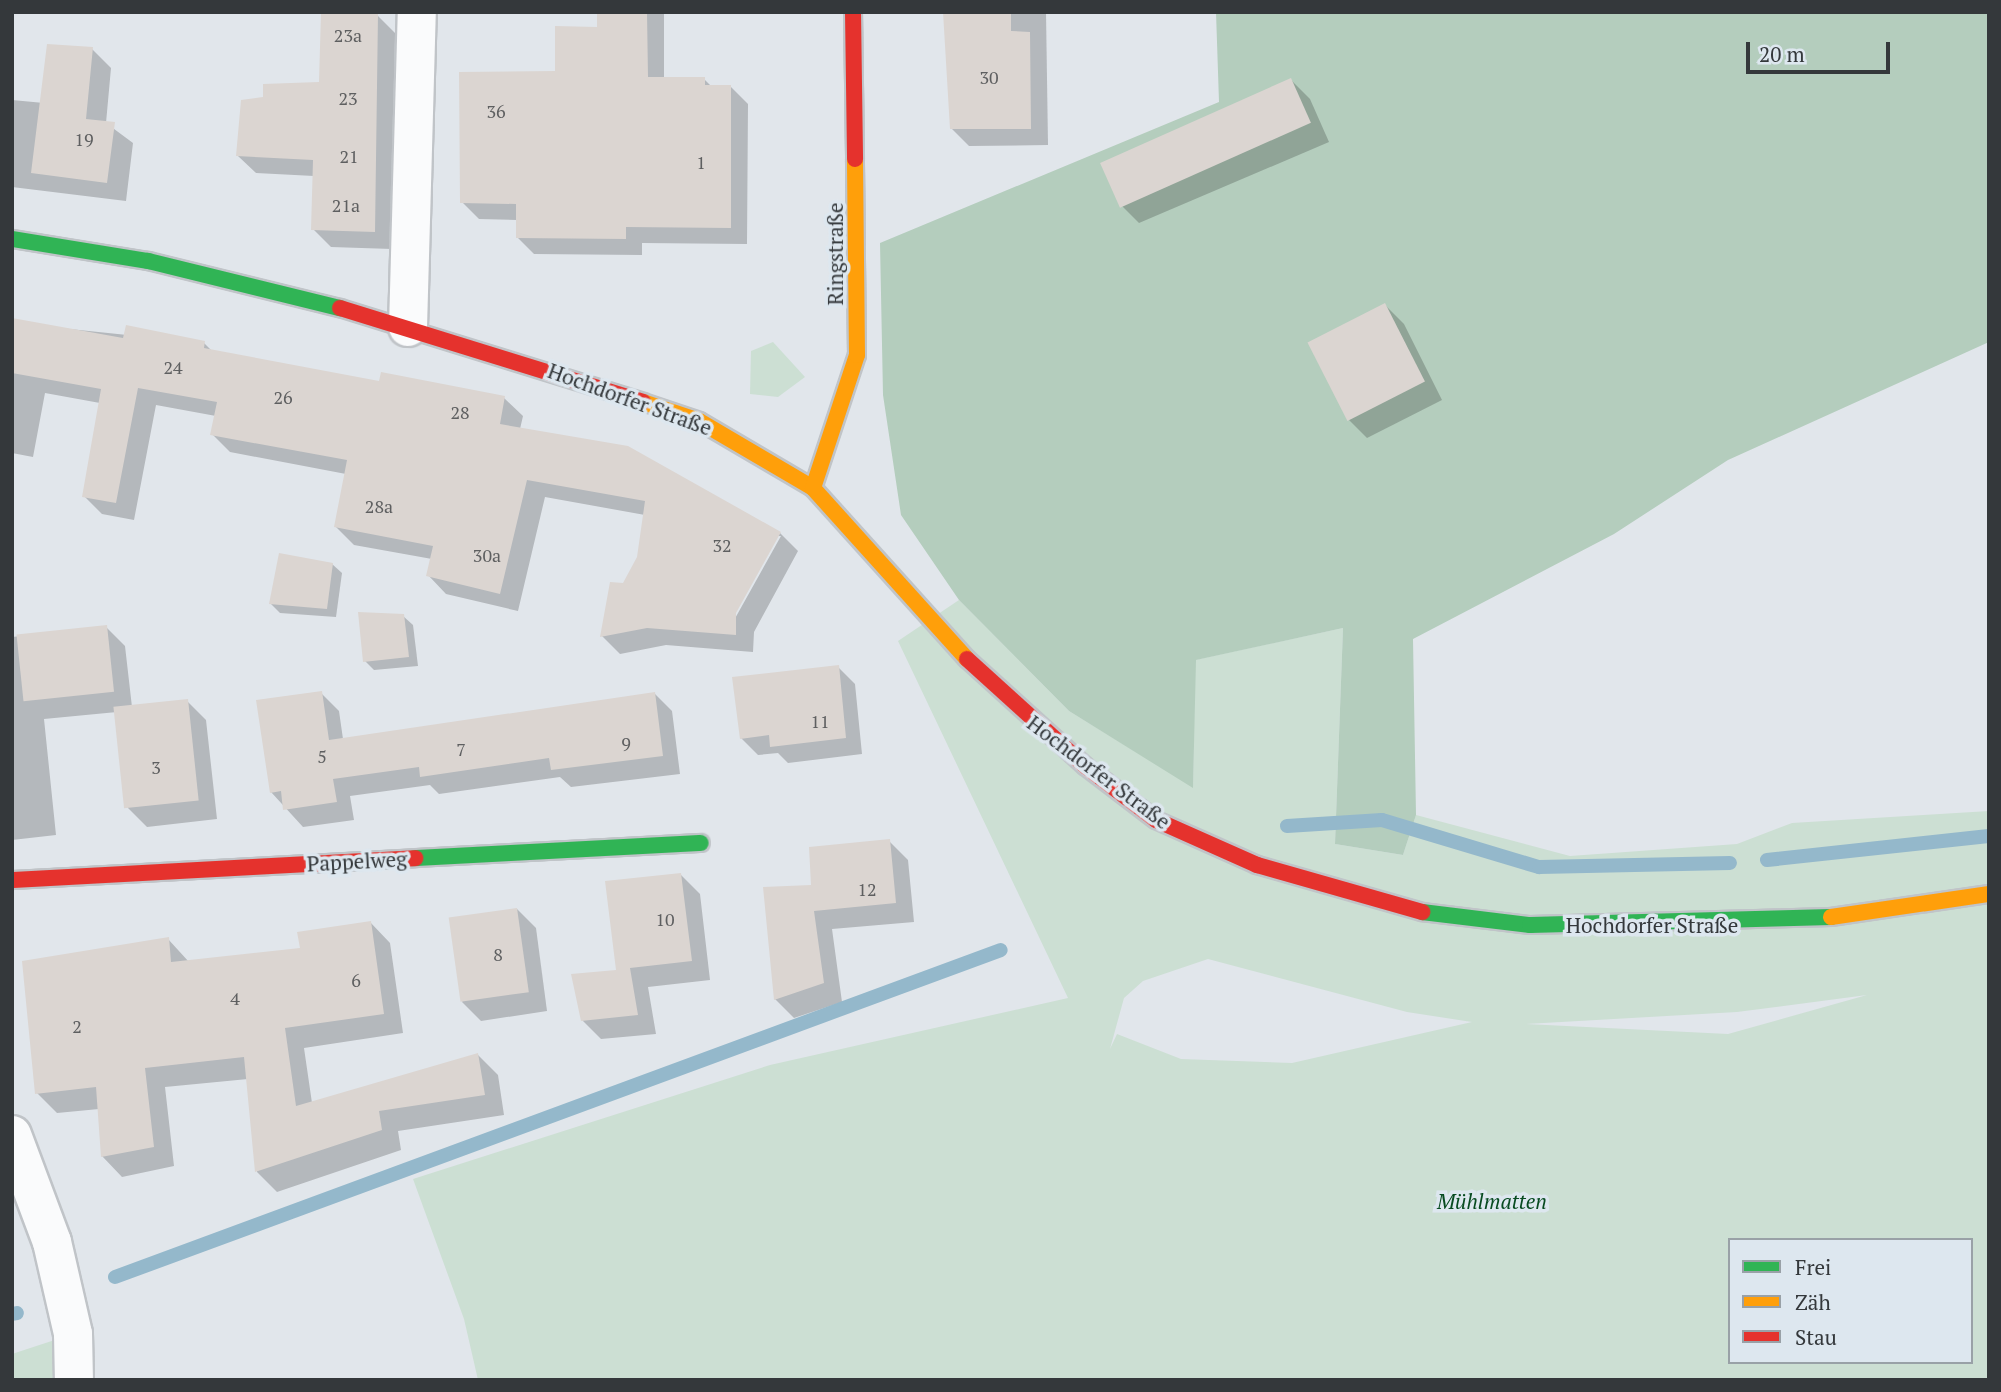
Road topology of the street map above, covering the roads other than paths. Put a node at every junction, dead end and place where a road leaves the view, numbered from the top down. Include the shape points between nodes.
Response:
1 (417, 12) edge
2 (853, 12) edge
3 (12, 239) edge
4 (408, 327) junction
5 (813, 488) junction
6 (701, 843) dead end
7 (12, 880) edge
8 (1989, 894) edge
9 (12, 1135) edge
10 (74, 1380) edge

1 - 4 street
2 - 5 street, Ringstraße via 857,355
3 - 4 street, Hochdorfer Straße via 160,264
4 - 5 street, Hochdorfer Straße via 699,421
5 - 8 street, Hochdorfer Straße via 936,631 1028,720 1156,820 1257,865 1415,911 1530,925 1800,922
6 - 7 street, Pappelweg
9 - 10 street via 52,1242 74,1334

